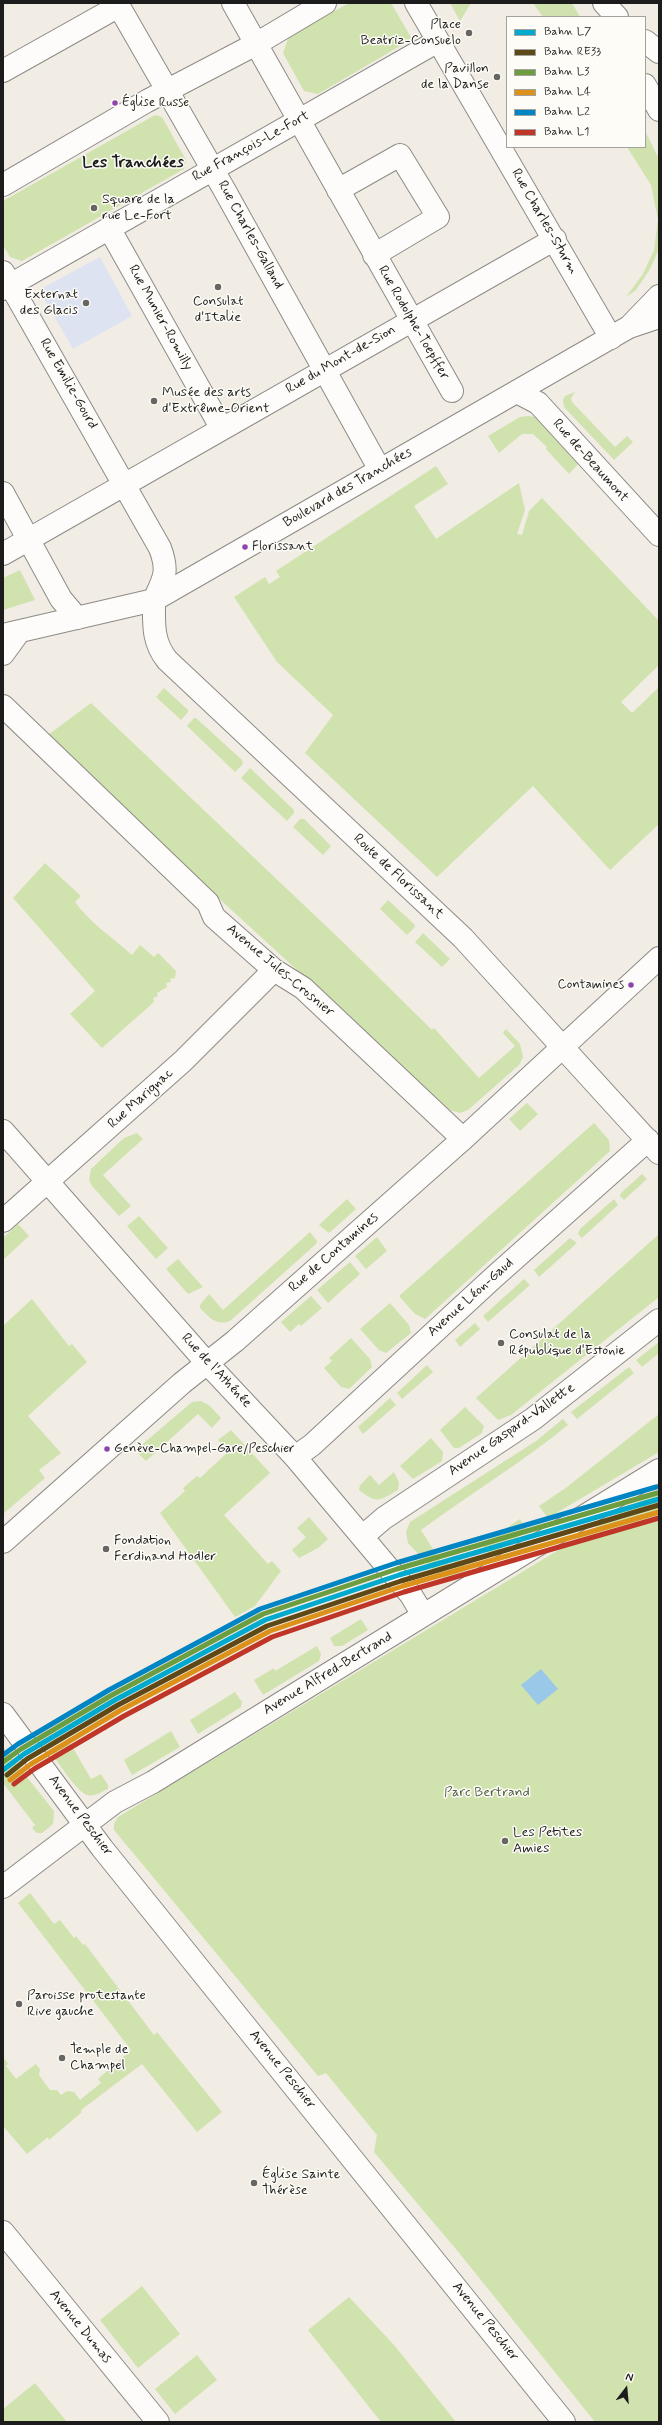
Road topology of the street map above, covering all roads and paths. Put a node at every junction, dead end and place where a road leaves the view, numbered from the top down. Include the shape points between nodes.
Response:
1 (233, 3) edge
2 (325, 3) edge
3 (416, 3) edge
4 (603, 3) edge
5 (118, 4) edge
6 (609, 16) edge
7 (616, 16) edge
8 (438, 41) junction
9 (646, 42) edge
10 (256, 44) junction
11 (659, 52) edge
12 (3, 71) edge
13 (646, 87) edge
14 (167, 90) junction
15 (659, 110) edge
16 (298, 120) junction
17 (213, 168) junction
18 (3, 185) edge
19 (338, 190) junction
20 (109, 228) junction
21 (555, 239) junction
22 (374, 255) junction
23 (5, 282) edge
24 (659, 296) edge
25 (659, 317) edge
26 (411, 320) junction
27 (629, 327) junction
28 (611, 338) junction
29 (325, 369) junction
30 (452, 391) dead end
31 (517, 392) junction
32 (222, 429) junction
33 (380, 470) junction
34 (125, 484) junction
35 (3, 493) edge
36 (659, 535) edge
37 (30, 539) junction
38 (3, 554) edge
39 (154, 600) junction
40 (77, 618) junction
41 (11, 634) edge
42 (3, 654) edge
43 (7, 711) edge
44 (659, 958) edge
45 (274, 970) junction
46 (563, 1048) junction
47 (3, 1131) edge
48 (463, 1139) junction
49 (653, 1147) edge
50 (48, 1182) junction
51 (3, 1221) edge
52 (659, 1320) edge
53 (207, 1362) junction
54 (295, 1457) junction
55 (659, 1470) edge
56 (363, 1536) junction
57 (3, 1542) edge
58 (423, 1615) junction
59 (3, 1714) edge
60 (85, 1824) junction
61 (3, 1886) edge
62 (3, 2232) edge
63 (158, 2422) edge
64 (564, 2422) edge

1 - 10 street, Rue Rodolphe-Toepffer
2 - 10 street
3 - 8 street, Rue Charles-Sturm
4 - 6 street
4 - 7 street
5 - 12 street
5 - 14 street, Rue Charles-Galland
8 - 16 street, Rue François-Le-Fort
8 - 21 street, Rue Charles-Sturm
9 - 11 street
10 - 14 street
10 - 16 street, Rue Rodolphe-Toepffer
13 - 15 street
14 - 17 street, Rue Charles-Galland
14 - 18 street
16 - 17 street, Rue François-Le-Fort
16 - 19 street, Rue Rodolphe-Toepffer
17 - 20 street, Rue François-Le-Fort
17 - 29 street, Rue Charles-Galland
19 - 22 street, Rue Rodolphe-Toepffer
19 - 22 street, Rue Rodolphe-Toepffer via 400,155 438,217
20 - 23 street, Rue François-Le-Fort
20 - 32 street, Rue Munier-Romilly
21 - 26 street, Rue du Mont-de-Sion
21 - 28 street, Rue Charles-Sturm
22 - 26 street, Rue Rodolphe-Toepffer
23 - 34 street, Rue Emilie-Gourd
24 - 27 street
25 - 27 street, Boulevard des Tranchées
26 - 29 street, Rue du Mont-de-Sion
26 - 30 street, Rue Rodolphe-Toepffer
27 - 28 street, Boulevard des Tranchées
28 - 31 street, Boulevard des Tranchées
29 - 32 street, Rue du Mont-de-Sion
29 - 33 street, Rue Charles-Galland
31 - 33 street, Boulevard des Tranchées
31 - 36 street, Rue de-Beaumont via 538,403
32 - 34 street, Rue du Mont-de-Sion
33 - 39 street, Boulevard des Tranchées
34 - 37 street, Rue du Mont-de-Sion
34 - 39 street, Rue Emilie-Gourd via 160,548 166,565 166,574
35 - 37 street
37 - 38 street, Rue du Mont-de-Sion
37 - 40 street via 61,600
39 - 40 street, Boulevard des Tranchées
39 - 46 street, Route de Florissant via 153,632 160,651 167,660 463,938
40 - 41 street, Boulevard des Tranchées
41 - 42 street
43 - 45 street, Avenue Jules-Crosnier via 208,903 214,916
44 - 46 street, Rue de Contamines
45 - 48 street, Avenue Jules-Crosnier via 303,988
45 - 50 street, Rue Marignac via 210,1036
46 - 48 street, Rue de Contamines
46 - 49 street, Route de Florissant
47 - 50 street, Rue de l'Athénée
48 - 53 street, Rue de Contamines
49 - 54 street, Avenue Léon-Gaud via 492,1278 312,1445
50 - 51 street, Rue Marignac
50 - 53 street, Rue de l'Athénée
52 - 56 street, Avenue Gaspard-Vallette via 533,1419 384,1518
53 - 54 street, Rue de l'Athénée
53 - 57 street, Rue de Contamines
54 - 56 street, Rue de l'Athénée
55 - 58 street, Avenue Alfred-Bertrand
56 - 58 street, Rue de l'Athénée via 411,1595
58 - 60 street, Avenue Alfred-Bertrand via 153,1782 116,1802
59 - 60 street, Avenue Peschier
60 - 61 street, Avenue Alfred-Bertrand
60 - 64 street, Avenue Peschier
62 - 63 street, Avenue Dumas

